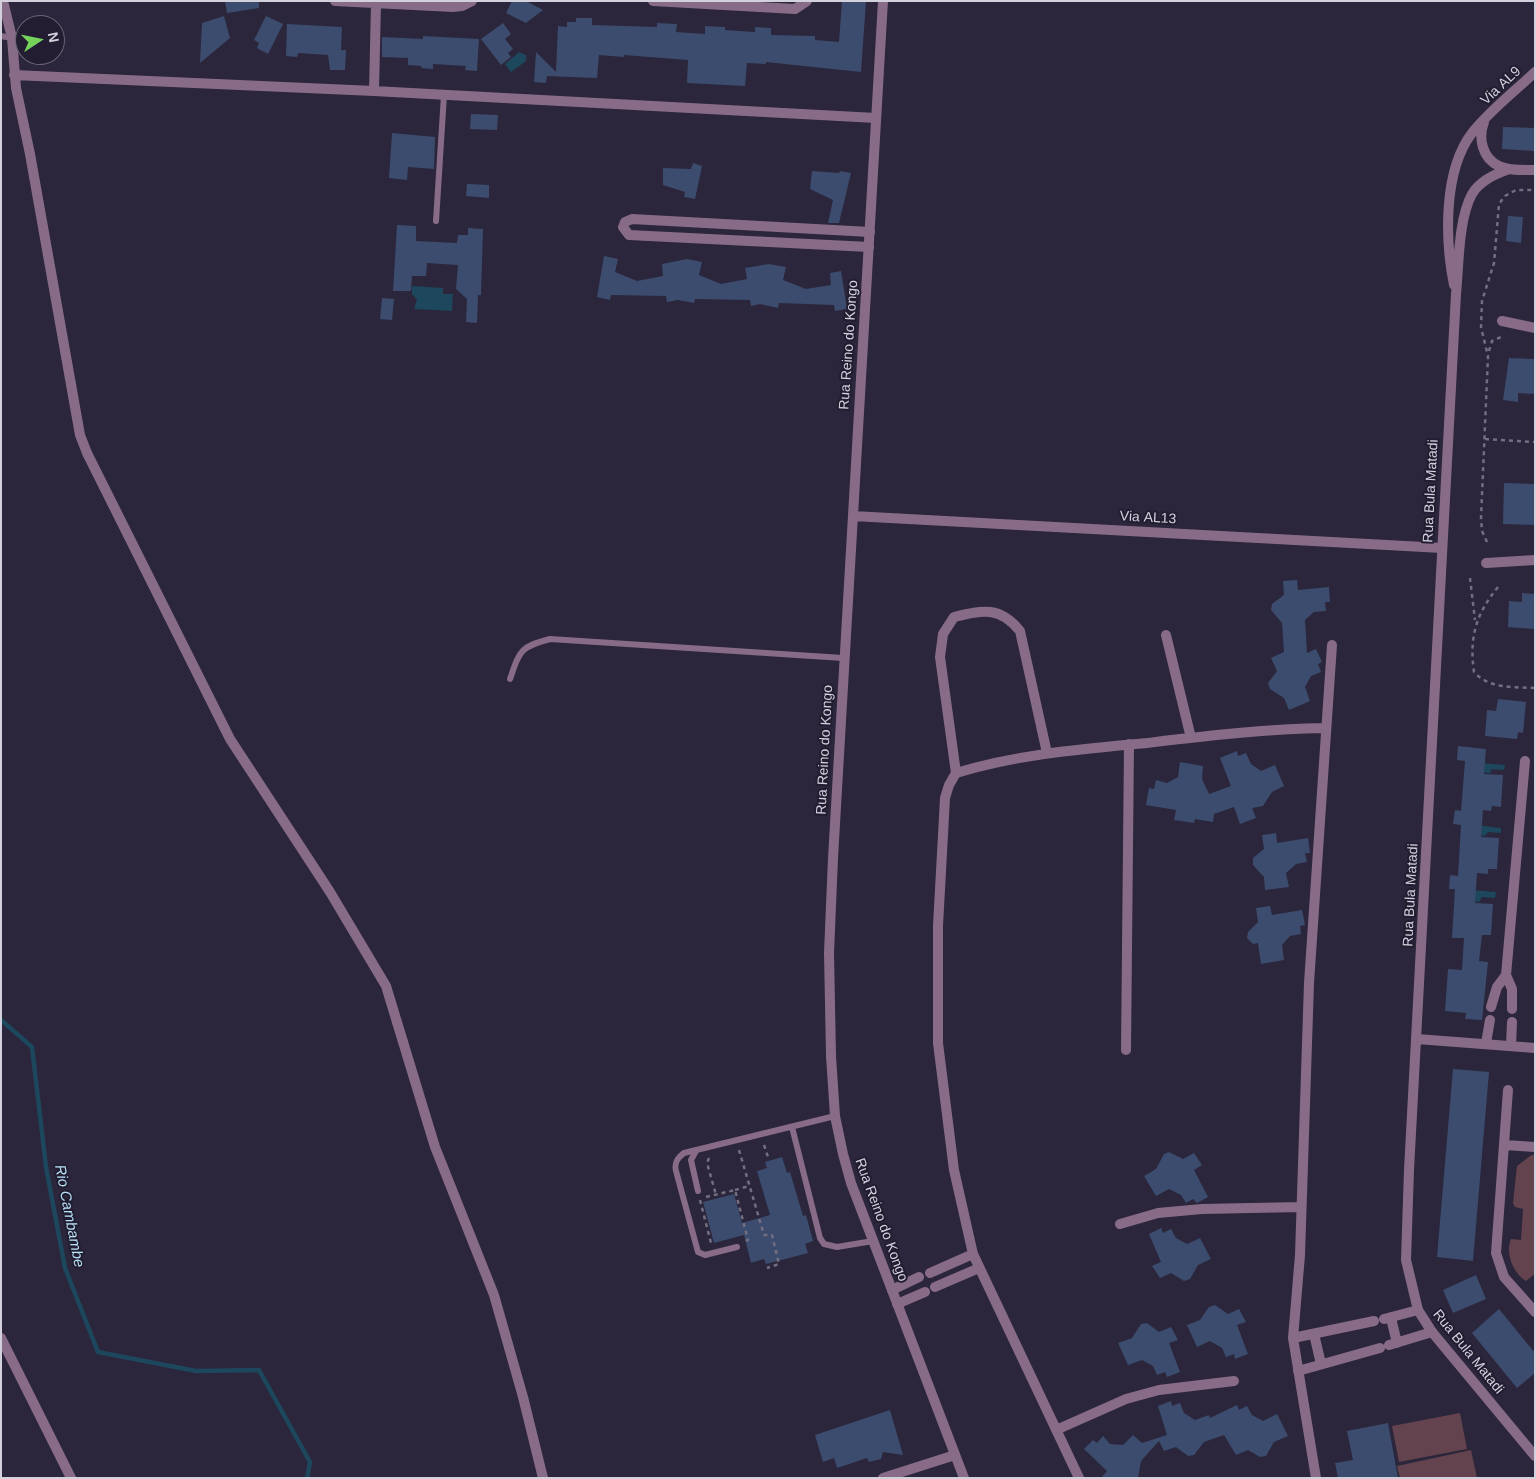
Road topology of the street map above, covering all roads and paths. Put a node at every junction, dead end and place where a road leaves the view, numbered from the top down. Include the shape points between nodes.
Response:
1 (3, 1) edge
2 (335, 1) edge
3 (472, 1) edge
4 (653, 1) edge
5 (807, 1) edge
6 (883, 1) edge
7 (376, 4) junction
8 (435, 4) edge
9 (1, 36) edge
10 (12, 38) junction
11 (1535, 72) edge
12 (14, 75) junction
13 (374, 91) junction
14 (444, 95) junction
15 (876, 118) junction
16 (1485, 119) junction
17 (1510, 169) junction
18 (1535, 170) edge
19 (1535, 190) edge
20 (436, 221) dead end
21 (870, 232) junction
22 (869, 247) junction
23 (1456, 294) junction
24 (1502, 321) dead end
25 (1535, 328) edge
26 (1501, 337) dead end
27 (1488, 356) junction
28 (1484, 439) junction
29 (1535, 442) edge
30 (852, 516) junction
31 (1487, 542) dead end
32 (1442, 548) junction
33 (1535, 560) edge
34 (1486, 564) dead end
35 (1470, 578) dead end
36 (1498, 587) dead end
37 (1476, 622) junction
38 (1166, 636) dead end
39 (1332, 645) dead end
40 (843, 658) junction
41 (510, 678) dead end
42 (1535, 688) edge
43 (1325, 728) junction
44 (1191, 738) junction
45 (1129, 744) junction
46 (1047, 753) junction
47 (1525, 762) dead end
48 (956, 773) junction
49 (1506, 975) junction
50 (1491, 1007) dead end
51 (1512, 1009) dead end
52 (1490, 1020) dead end
53 (1512, 1022) dead end
54 (1417, 1039) junction
55 (1486, 1043) junction
56 (1511, 1046) junction
57 (1535, 1048) edge
58 (1126, 1050) dead end
59 (1508, 1090) dead end
60 (835, 1116) junction
61 (792, 1127) junction
62 (771, 1141) dead end
63 (764, 1143) junction
64 (755, 1145) dead end
65 (1505, 1145) junction
66 (747, 1147) dead end
67 (1535, 1147) edge
68 (739, 1149) junction
69 (699, 1150) junction
70 (730, 1151) dead end
71 (714, 1155) dead end
72 (679, 1157) junction
73 (768, 1157) dead end
74 (691, 1163) junction
75 (749, 1186) junction
76 (735, 1190) junction
77 (698, 1191) dead end
78 (716, 1195) junction
79 (1301, 1207) junction
80 (1120, 1224) dead end
81 (873, 1241) junction
82 (738, 1244) joint
83 (713, 1249) dead end
84 (973, 1254) junction
85 (766, 1268) dead end
86 (979, 1268) junction
87 (930, 1273) dead end
88 (919, 1278) dead end
89 (892, 1290) junction
90 (897, 1304) junction
91 (1418, 1310) junction
92 (1535, 1312) edge
93 (1383, 1319) junction
94 (1432, 1332) junction
95 (1314, 1334) junction
96 (1, 1338) edge
97 (1293, 1338) junction
98 (1389, 1345) junction
99 (1321, 1364) junction
100 (1298, 1371) junction
101 (1234, 1381) dead end
102 (1056, 1430) junction
103 (955, 1455) junction
104 (1535, 1456) edge
105 (71, 1478) edge
106 (543, 1478) edge
107 (883, 1478) edge
108 (964, 1478) edge
109 (1079, 1478) edge
110 (1316, 1478) edge

1 - 10 street
2 - 7 street
3 - 8 street via 462,6
4 - 5 street via 795,9
6 - 15 street, Rua Reino do Kongo
7 - 8 street
7 - 13 street
9 - 10 lane
10 - 12 street
11 - 16 street, Via AL9
12 - 13 street
12 - 106 street via 80,434 87,453 230,740 330,892 386,986 435,1147 494,1295
13 - 14 street
14 - 15 street
14 - 20 lane
15 - 21 street, Rua Reino do Kongo
16 - 17 street via 1480,131 1486,154 1500,167
16 - 23 street, Rua Bula Matadi via 1466,142 1455,169 1448,256
17 - 18 street
17 - 23 street, Rua Bula Matadi via 1489,178 1473,193 1464,219
19 - 27 path via 1516,190 1499,204 1494,263 1482,301 1481,327
21 - 22 street, Rua Reino do Kongo
21 - 22 street via 632,219 623,227 629,235
22 - 30 street, Rua Reino do Kongo
23 - 32 street, Rua Bula Matadi
24 - 25 street
26 - 27 path via 1492,341
27 - 28 path
28 - 29 path
28 - 31 path via 1481,518
30 - 32 street, Via AL13
30 - 40 street, Rua Reino do Kongo
32 - 54 street, Rua Bula Matadi
33 - 34 street
35 - 37 path
36 - 37 path
37 - 42 path via 1473,666 1479,677 1496,685
38 - 44 street
39 - 43 street
40 - 41 lane via 550,639 519,652
40 - 60 street, Rua Reino do Kongo via 829,953
43 - 44 street
43 - 79 street via 1309,983
44 - 45 street
45 - 46 street
45 - 58 street
46 - 48 street
46 - 48 street via 1020,631 1011,619 995,612 975,612 954,617 943,634 940,657
47 - 49 street
48 - 84 street via 948,785 942,832 938,1043 954,1170
49 - 50 street via 1497,987
49 - 51 street via 1512,989
52 - 55 street
53 - 56 street
54 - 55 street
54 - 91 street, Rua Bula Matadi via 1406,1260
55 - 56 street
56 - 57 street
59 - 65 street
60 - 61 lane
60 - 81 street, Rua Reino do Kongo via 851,1183
61 - 69 lane
61 - 81 lane via 824,1244 837,1247
62 - 63 path
63 - 64 path
63 - 73 path
65 - 67 street
65 - 92 street via 1496,1253 1504,1277
66 - 68 path
68 - 70 path
68 - 75 path
69 - 72 lane
69 - 74 lane via 693,1153
71 - 78 path via 707,1163
72 - 74 lane via 686,1157
72 - 82 lane via 676,1171 698,1252 706,1255
74 - 77 lane
75 - 76 path
75 - 85 path via 764,1235 772,1236 779,1264
76 - 78 path
76 - 82 path via 748,1240
78 - 83 path via 700,1199
79 - 80 street via 1158,1213
79 - 97 street
81 - 89 street, Rua Reino do Kongo
84 - 86 street
84 - 87 street
86 - 90 street
86 - 102 street
88 - 89 street
89 - 90 street, Rua Reino do Kongo
90 - 103 street, Rua Reino do Kongo
91 - 93 street
91 - 94 street, Rua Bula Matadi
93 - 95 street
93 - 98 street
94 - 98 street
94 - 104 street, Rua Bula Matadi
95 - 97 street
95 - 99 street
96 - 105 street
97 - 100 street
98 - 99 street
99 - 100 street
100 - 110 street
101 - 102 street via 1159,1390 1126,1400
102 - 109 street
103 - 107 street
103 - 108 street, Rua Reino do Kongo

